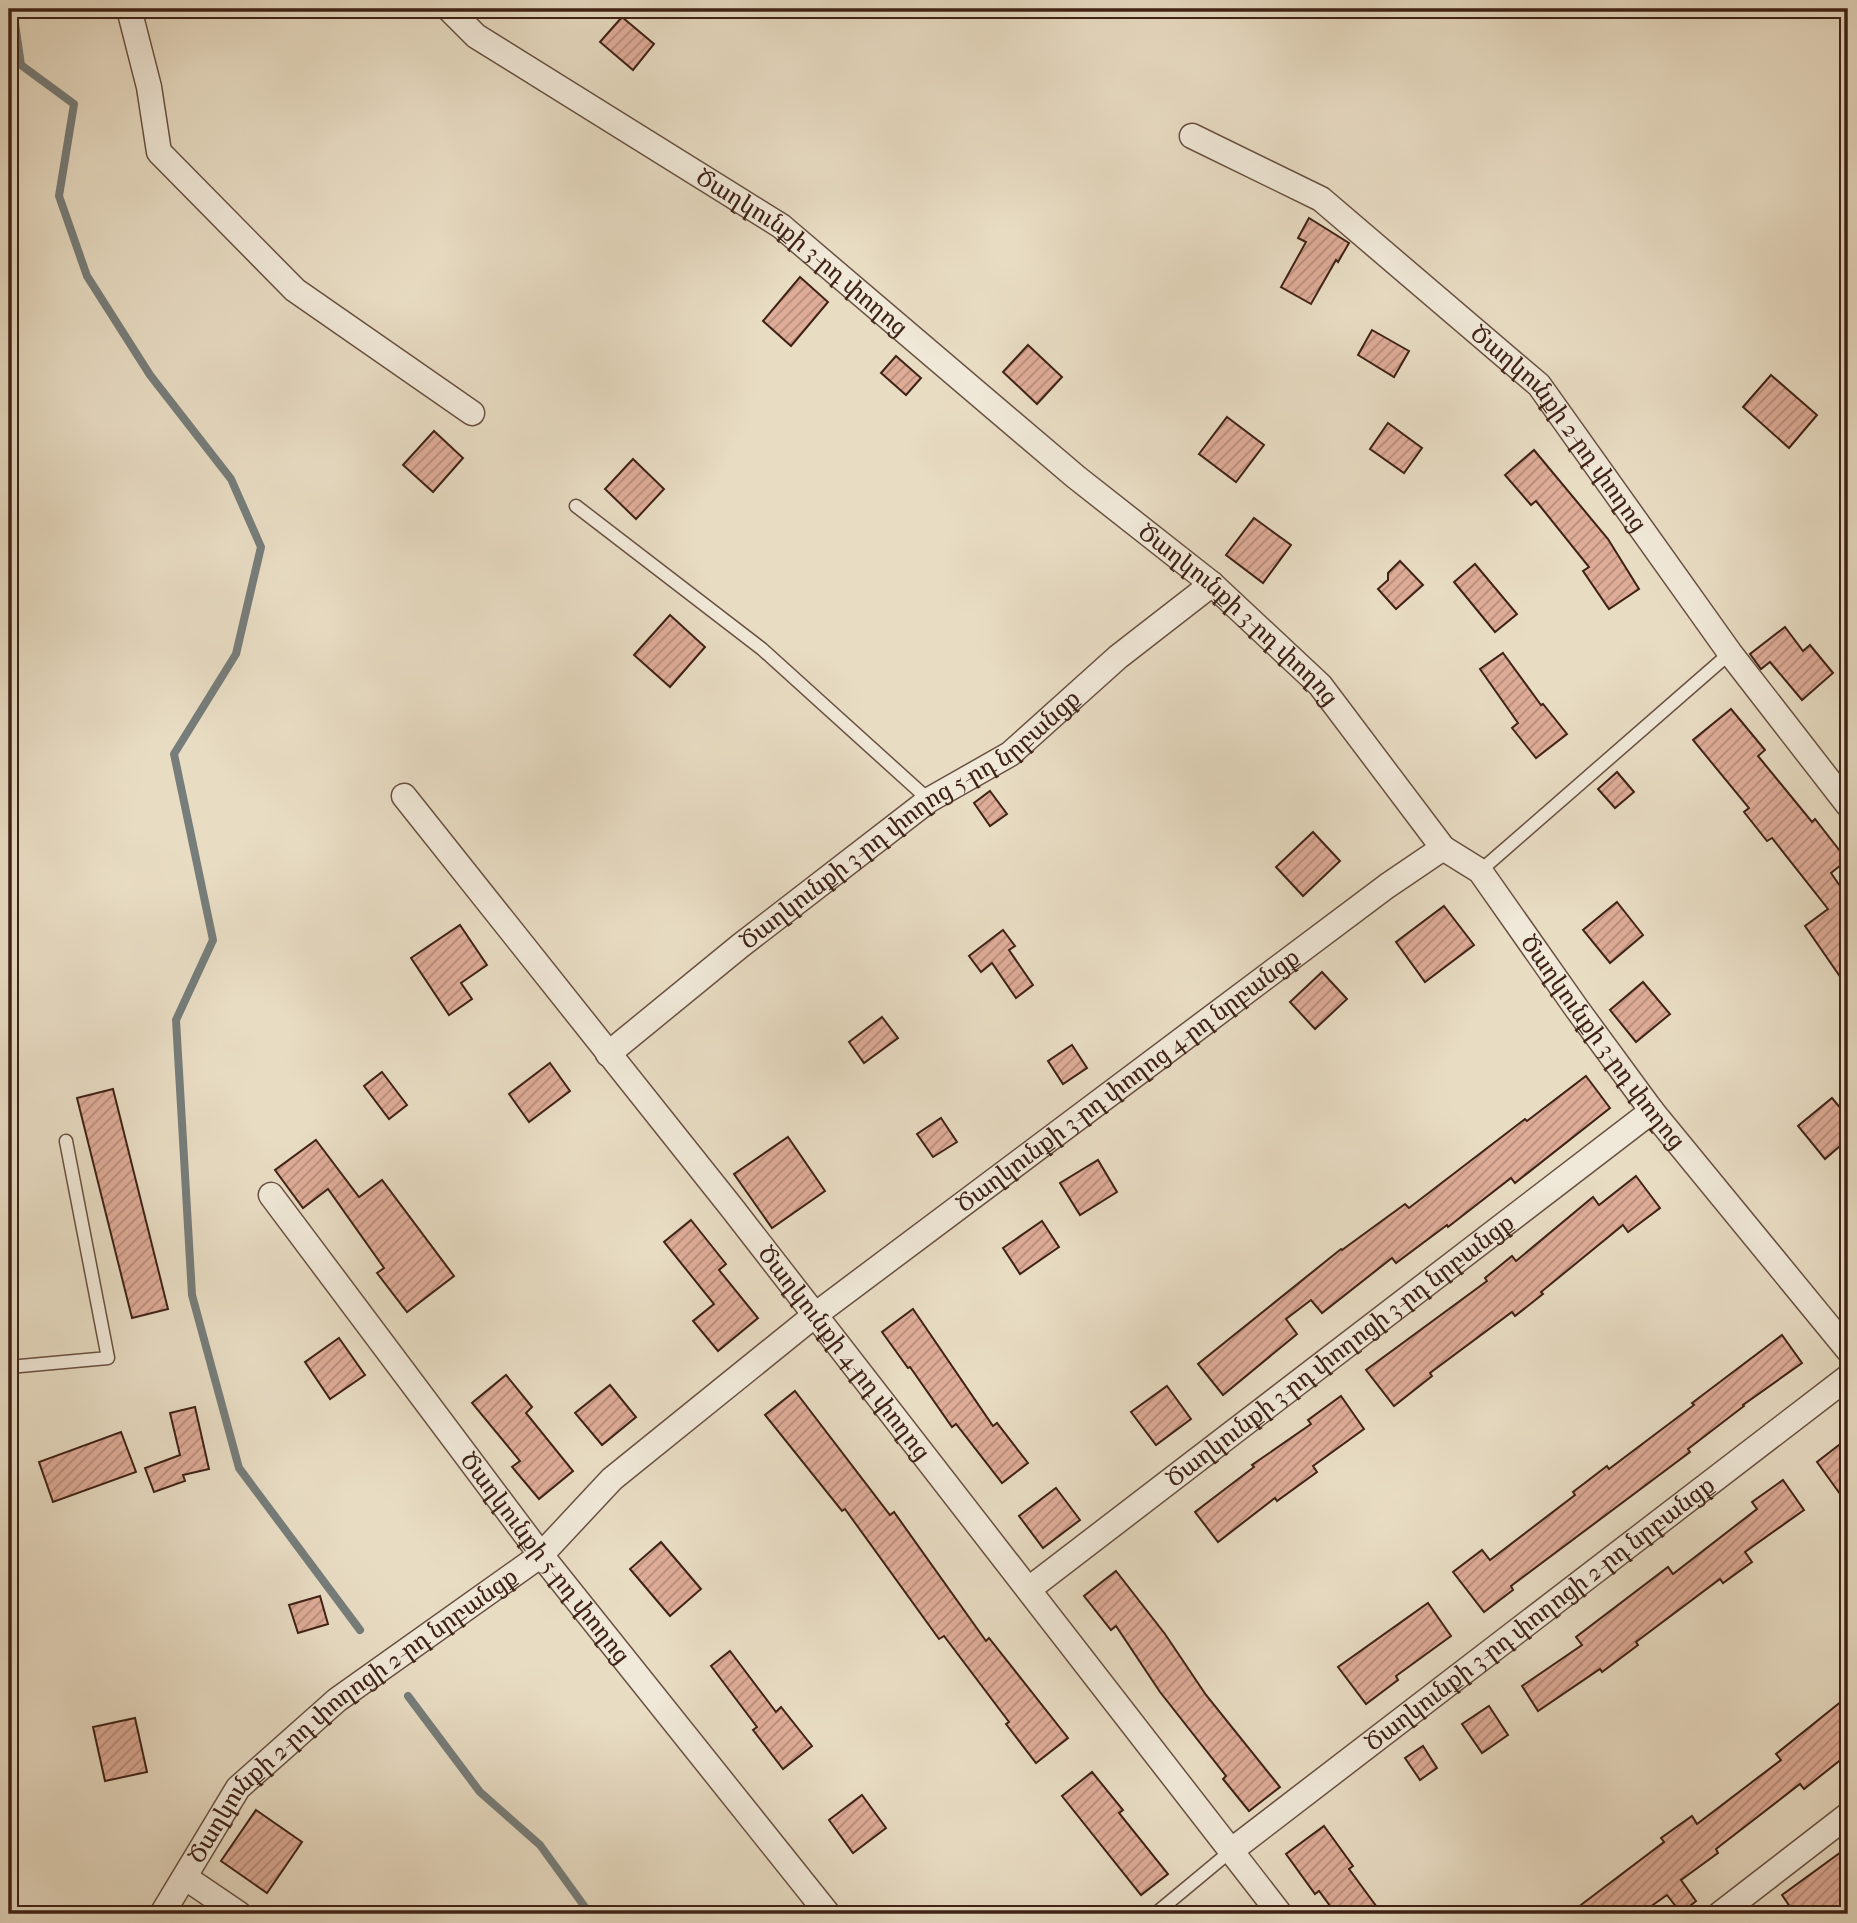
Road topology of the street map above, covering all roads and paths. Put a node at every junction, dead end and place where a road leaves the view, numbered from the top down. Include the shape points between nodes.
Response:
1 (130, 9) edge
2 (449, 9) edge
3 (1192, 136) dead end
4 (472, 413) dead end
5 (576, 506) dead end
6 (1212, 584) junction
7 (1730, 653) junction
8 (404, 796) dead end
9 (929, 800) junction
10 (1848, 805) edge
11 (1443, 848) junction
12 (1480, 871) junction
13 (608, 1055) junction
14 (1652, 1111) junction
15 (66, 1142) dead end
16 (271, 1195) dead end
17 (815, 1315) junction
18 (1848, 1350) edge
19 (9, 1367) edge
20 (1848, 1377) edge
21 (541, 1555) junction
22 (1029, 1589) junction
23 (1848, 1815) edge
24 (1232, 1850) junction
25 (186, 1878) junction
26 (162, 1914) edge
27 (239, 1914) edge
28 (828, 1914) edge
29 (1155, 1914) edge
30 (1280, 1914) edge
31 (1720, 1914) edge

1 - 4 street via 159,152 295,290
2 - 6 street, Ծաղկունքի 3-րդ փողոց via 476,36 781,226 1076,477
3 - 7 street, Ծաղկունքի 2-րդ փողոց via 1321,199 1539,385
5 - 9 lane via 762,649
6 - 9 street, Ծաղկունքի 3-րդ փողոց 5-րդ նրբանցք via 1118,657 1010,754
6 - 11 street, Ծաղկունքի 3-րդ փողոց via 1321,685
7 - 10 street, Ծաղկունքի 2-րդ փողոց
7 - 12 lane
8 - 13 street, Ծաղկունքի 4-րդ փողոց
9 - 13 street, Ծաղկունքի 3-րդ փողոց 5-րդ նրբանցք
11 - 12 street, Ծաղկունքի 3-րդ փողոց
11 - 17 street, Ծաղկունքի 3-րդ փողոց 4-րդ նրբանցք
12 - 14 street, Ծաղկունքի 3-րդ փողոց
13 - 17 street, Ծաղկունքի 4-րդ փողոց
14 - 18 street, Ծաղկունքի 3-րդ փողոց
14 - 22 street, Ծաղկունքի 3-րդ փողոցի 3-րդ նրբանցք
15 - 19 lane via 108,1358
16 - 21 street, Ծաղկունքի 5-րդ փողոց
17 - 21 street, Ծաղկունքի 2-րդ փողոցի 2-րդ նրբանցք via 612,1479
17 - 22 street, Ծաղկունքի 4-րդ փողոց
20 - 24 street, Ծաղկունքի 3-րդ փողոցի 2-րդ նրբանցք
21 - 25 street, Ծաղկունքի 2-րդ փողոցի 2-րդ նրբանցք via 337,1700 238,1788
21 - 28 street, Ծաղկունքի 5-րդ փողոց
22 - 24 street, Ծաղկունքի 4-րդ փողոց
23 - 31 street
24 - 29 lane
24 - 30 street, Ծաղկունքի 4-րդ փողոց
25 - 26 street, Ծաղկունքի 2-րդ փողոցի 2-րդ նրբանցք
25 - 27 street

